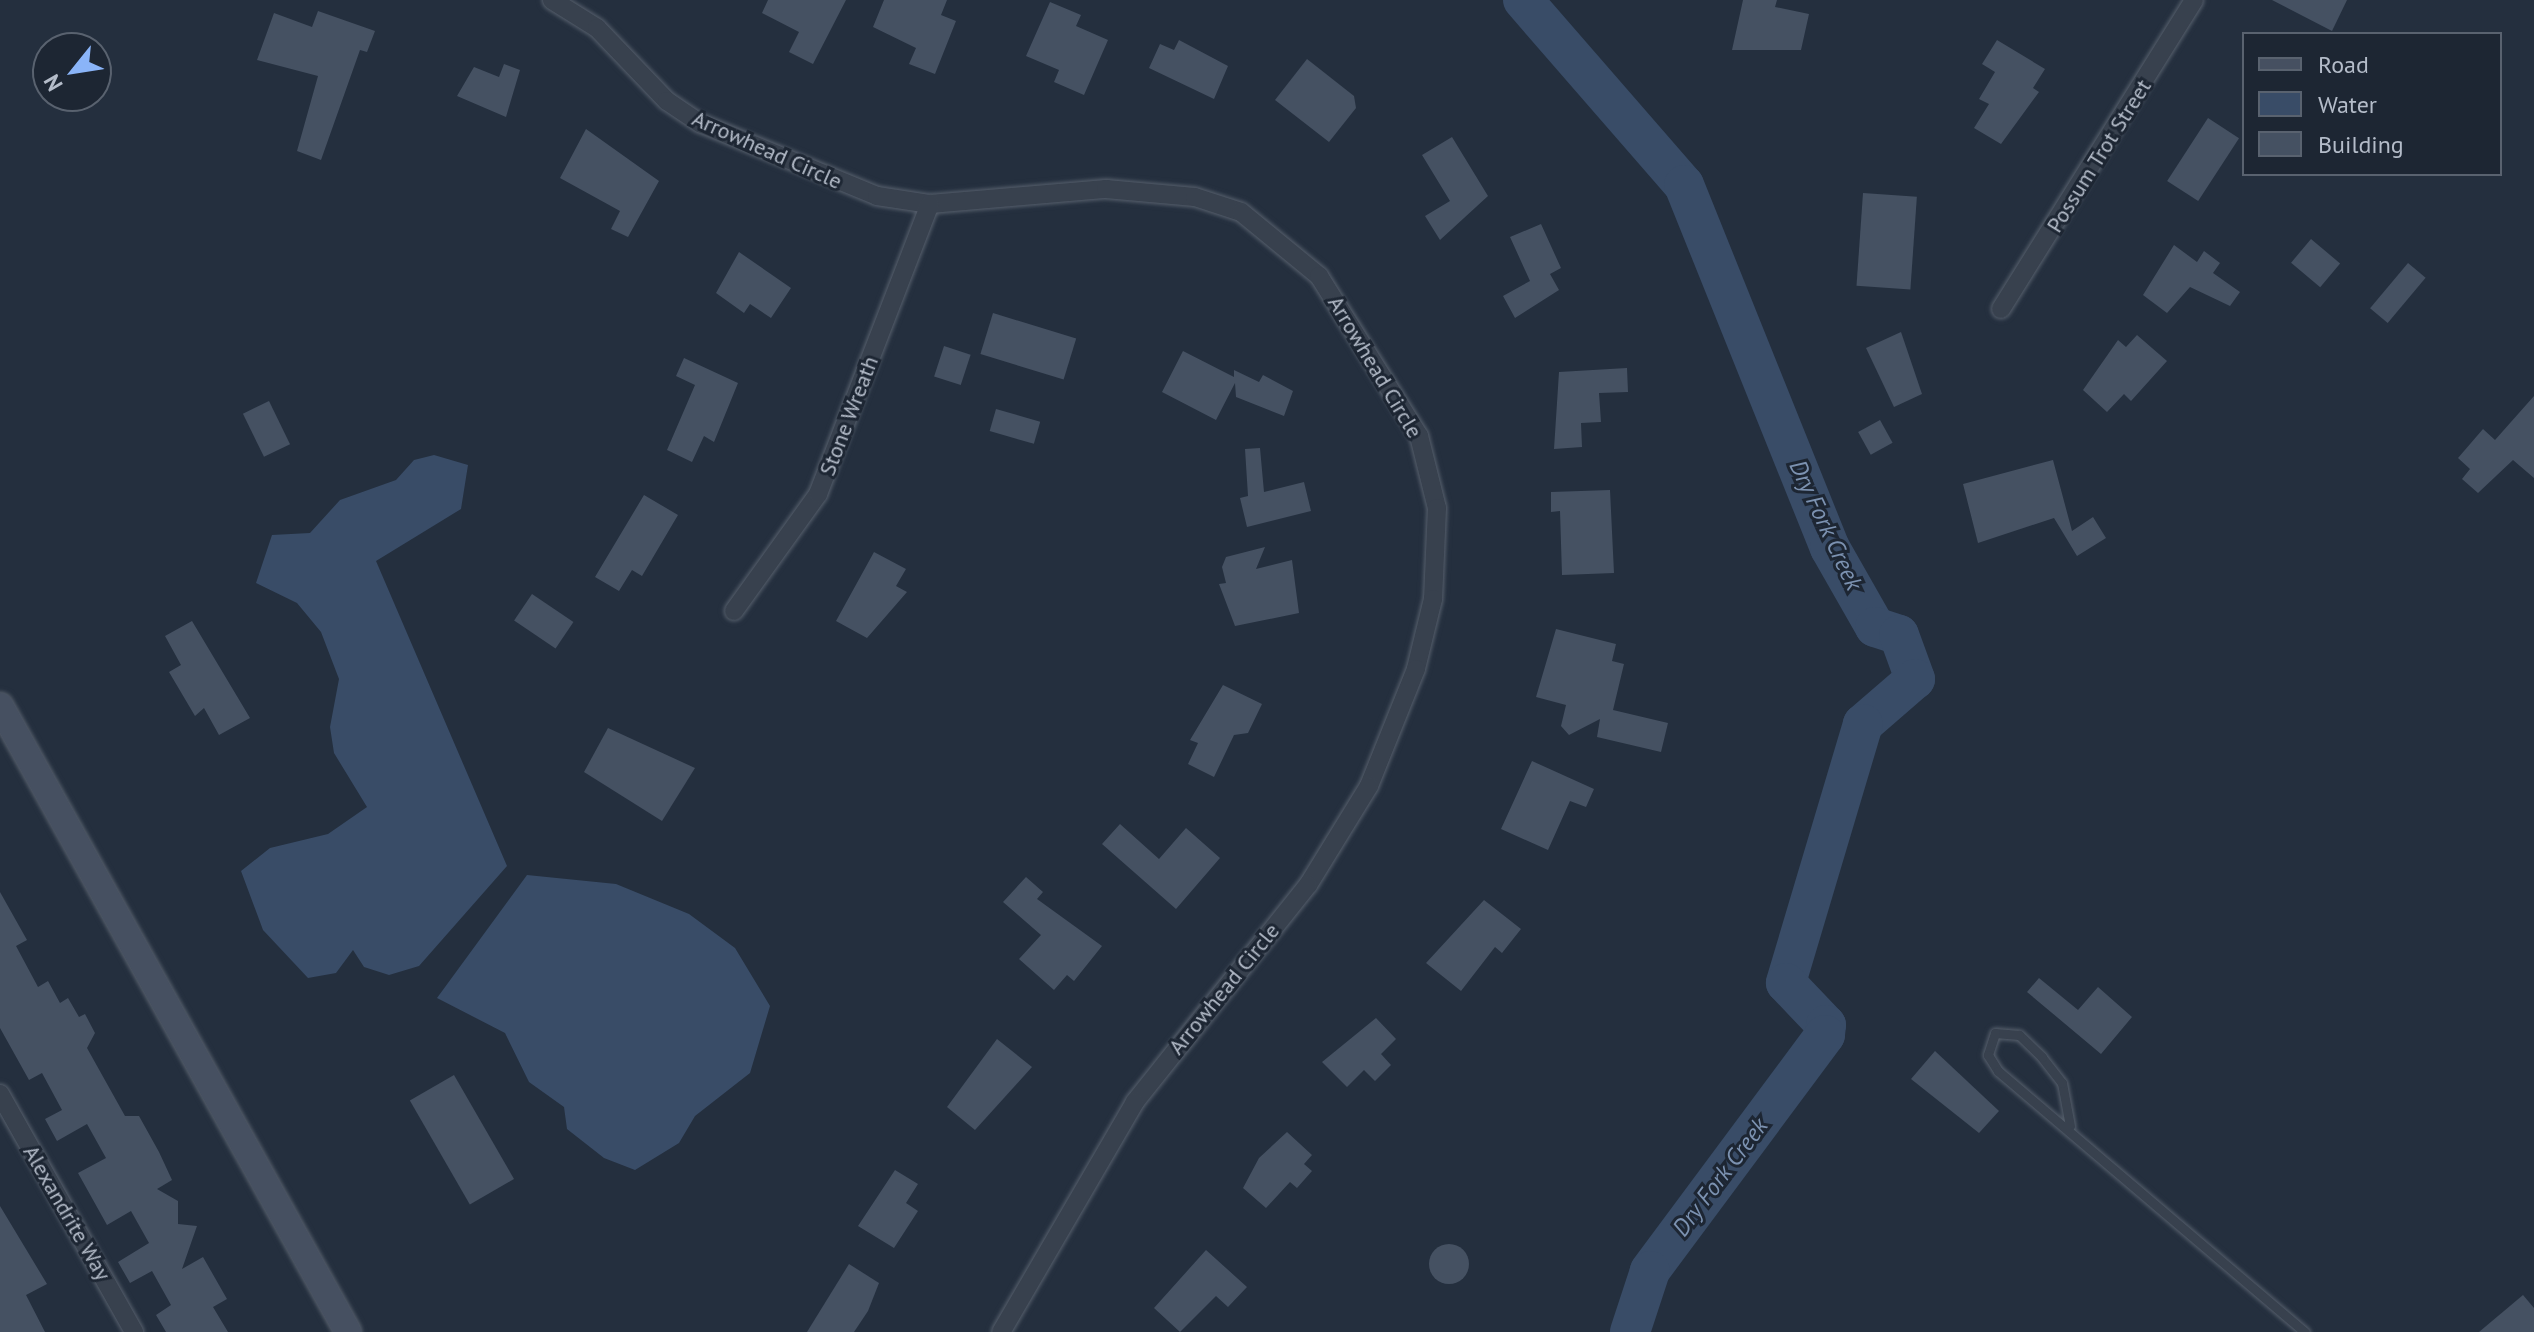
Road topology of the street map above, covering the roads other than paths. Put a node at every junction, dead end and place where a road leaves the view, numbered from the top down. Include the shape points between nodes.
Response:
1 (552, 0) edge
2 (2194, 0) edge
3 (930, 204) junction
4 (2001, 309) dead end
5 (734, 611) dead end
6 (0, 706) edge
7 (0, 1094) edge
8 (2070, 1126) junction
9 (134, 1332) edge
10 (348, 1332) edge
11 (1001, 1332) edge
12 (2305, 1332) edge

1 - 3 street, Arrowhead Circle via 597,28 667,101 700,123 842,185
2 - 4 street, Possum Trot Street
3 - 5 street, Stone Wreath via 818,494
3 - 11 street, Arrowhead Circle via 1106,189 1195,197 1241,212 1294,251 1341,304 1419,436 1437,508 1426,634 1369,786 1308,885 1135,1102
6 - 10 main road
7 - 9 street, Alexandrite Way
8 - 8 lane via 1998,1071 1988,1055 1995,1033 2019,1035 2042,1057 2062,1083
8 - 12 lane

